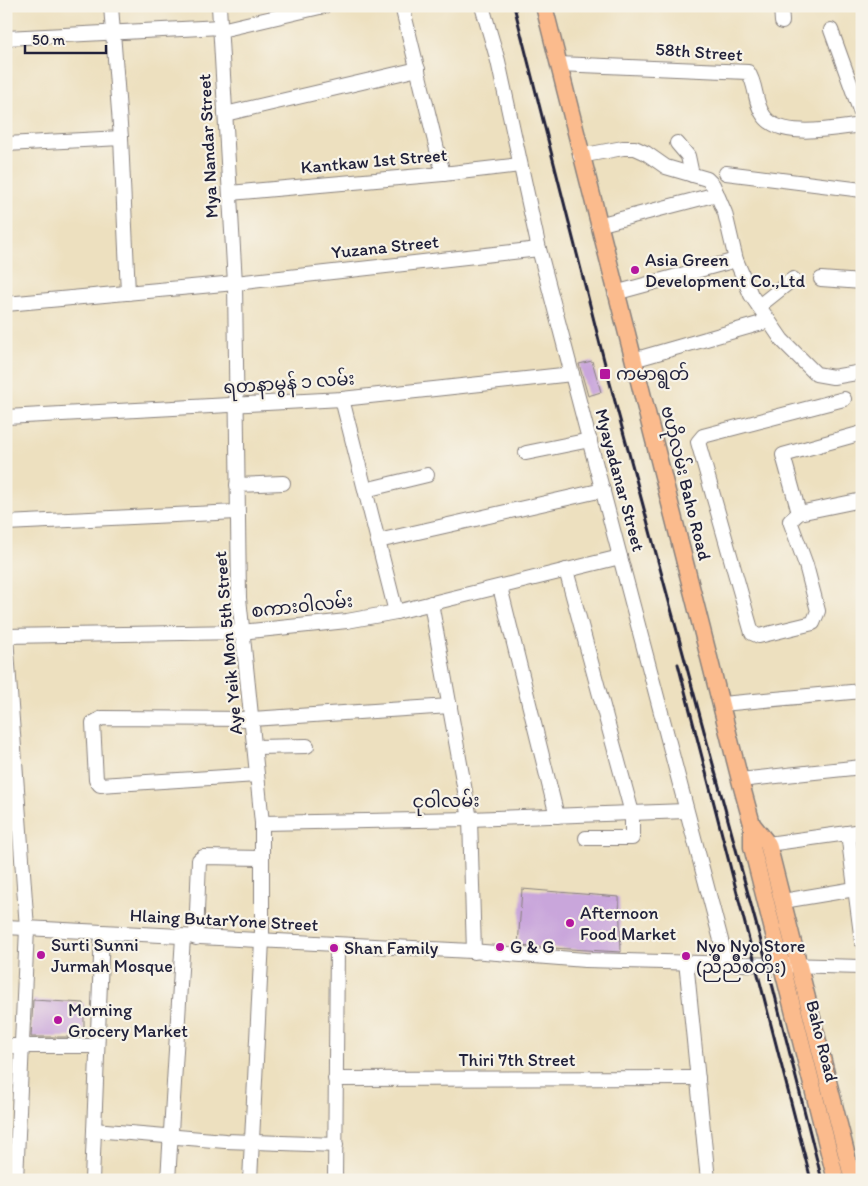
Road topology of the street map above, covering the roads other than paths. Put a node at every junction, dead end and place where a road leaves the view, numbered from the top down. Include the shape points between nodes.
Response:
1 (111, 6) edge
2 (219, 6) edge
3 (324, 6) edge
4 (402, 6) edge
5 (482, 6) edge
6 (544, 6) edge
7 (782, 6) edge
8 (782, 22) dead end
9 (221, 29) junction
10 (831, 30) dead end
11 (113, 34) junction
12 (6, 38) edge
13 (558, 64) junction
14 (418, 69) junction
15 (225, 114) junction
16 (862, 116) edge
17 (862, 125) edge
18 (121, 138) junction
19 (677, 143) dead end
20 (6, 144) edge
21 (580, 156) junction
22 (520, 165) junction
23 (726, 173) dead end
24 (443, 174) junction
25 (692, 175) junction
26 (862, 190) edge
27 (230, 193) junction
28 (717, 194) junction
29 (598, 225) junction
30 (539, 249) junction
31 (736, 260) junction
32 (793, 279) dead end
33 (821, 279) dead end
34 (862, 282) edge
35 (235, 283) junction
36 (128, 293) junction
37 (615, 293) junction
38 (6, 304) edge
39 (759, 306) junction
40 (770, 321) junction
41 (633, 360) junction
42 (862, 372) edge
43 (572, 374) junction
44 (844, 398) dead end
45 (342, 400) junction
46 (236, 405) junction
47 (6, 417) edge
48 (862, 433) edge
49 (590, 440) junction
50 (526, 453) dead end
51 (427, 475) dead end
52 (283, 483) dead end
53 (237, 485) junction
54 (365, 490) junction
55 (603, 490) junction
56 (862, 500) edge
57 (237, 512) junction
58 (800, 513) junction
59 (6, 523) edge
60 (378, 540) junction
61 (620, 557) junction
62 (566, 570) junction
63 (500, 586) junction
64 (431, 603) junction
65 (396, 612) junction
66 (241, 632) junction
67 (6, 637) edge
68 (862, 691) edge
69 (722, 704) junction
70 (450, 706) junction
71 (252, 719) junction
72 (10, 745) edge
73 (307, 746) dead end
74 (255, 747) junction
75 (862, 767) edge
76 (258, 775) junction
77 (740, 780) junction
78 (686, 811) junction
79 (632, 813) junction
80 (557, 816) junction
81 (470, 819) junction
82 (262, 823) junction
83 (752, 824) junction
84 (855, 832) edge
85 (586, 838) dead end
86 (768, 844) junction
87 (262, 858) junction
88 (855, 889) junction
89 (783, 902) junction
90 (6, 927) edge
91 (27, 928) junction
92 (102, 933) junction
93 (190, 937) junction
94 (262, 940) junction
95 (862, 942) edge
96 (337, 946) junction
97 (474, 952) junction
98 (686, 961) junction
99 (727, 963) junction
100 (783, 965) junction
101 (800, 966) junction
102 (862, 967) edge
103 (6, 1046) edge
104 (97, 1046) junction
105 (22, 1047) junction
106 (698, 1078) junction
107 (335, 1079) junction
108 (94, 1130) junction
109 (170, 1136) junction
110 (252, 1142) junction
111 (336, 1145) junction
112 (16, 1180) edge
113 (92, 1180) edge
114 (168, 1180) edge
115 (250, 1180) edge
116 (335, 1180) edge
117 (708, 1180) edge
118 (836, 1180) edge
119 (853, 1180) edge

1 - 11 street
2 - 9 street, Mya Nandar Street
3 - 9 street
4 - 14 street
5 - 22 street, Myayadanar Street via 498,61
6 - 13 main road, ဗဟိုလမ်း Baho Road
7 - 8 street
9 - 11 street
9 - 15 street, Mya Nandar Street
10 - 16 street
11 - 12 street
11 - 18 street
13 - 17 street, 58th Street via 748,72 764,117 775,126 800,131
13 - 21 main road, ဗဟိုလမ်း Baho Road
14 - 15 street
14 - 24 street
15 - 27 street, Mya Nandar Street
18 - 20 street
18 - 36 street
19 - 25 street via 688,156
21 - 25 street via 635,148 666,168
21 - 29 main road, ဗဟိုလမ်း Baho Road
22 - 24 street, Kantkaw 1st Street
22 - 30 street, Myayadanar Street
23 - 26 street
24 - 27 street, Kantkaw 1st Street
25 - 28 street via 707,179
27 - 35 street, Mya Nandar Street
28 - 29 street
28 - 31 street
29 - 37 main road, ဗဟိုလမ်း Baho Road
30 - 35 street, Yuzana Street
30 - 43 street, Myayadanar Street
31 - 37 street
31 - 39 street
32 - 39 street
33 - 34 street
35 - 36 street, Yuzana Street
35 - 46 street, Aye Yeik Mon 5th Street
36 - 38 street, Yuzana Street
37 - 41 main road, ဗဟိုလမ်း Baho Road
39 - 40 street
40 - 41 street
40 - 42 street via 782,340 816,374 833,377
41 - 69 main road, ဗဟိုလမ်း Baho Road
43 - 45 street, ရတနာမွန် ၁ လမ်း
43 - 49 street, Myayadanar Street
44 - 58 street via 703,436 698,442 752,633 756,636 813,623 818,611 790,520
45 - 46 street, ရတနာမွန် ၁ လမ်း
45 - 54 street
46 - 47 street, ရတနာမွန် ၁ လမ်း
46 - 53 street, Aye Yeik Mon 5th Street
48 - 58 street via 783,455
49 - 50 street
49 - 55 street, Myayadanar Street
51 - 54 street
52 - 53 street
53 - 57 street, Aye Yeik Mon 5th Street
54 - 60 street
55 - 60 street
55 - 61 street, Myayadanar Street
56 - 58 street
57 - 59 street
57 - 66 street, Aye Yeik Mon 5th Street
60 - 65 street
61 - 62 street, စကား၀ါလမ်း
61 - 78 street, Myayadanar Street
62 - 63 street, စကား၀ါလမ်း
62 - 79 street
63 - 64 street, စကား၀ါလမ်း
63 - 80 street
64 - 65 street, စကား၀ါလမ်း
64 - 70 street
65 - 66 street, စကား၀ါလမ်း via 347,621
66 - 67 street, စကား၀ါလမ်း
66 - 71 street, Aye Yeik Mon 5th Street
67 - 72 street
68 - 69 street
69 - 77 main road, ဗဟိုလမ်း Baho Road
70 - 71 street
70 - 81 street
71 - 74 street, Aye Yeik Mon 5th Street
71 - 76 street via 102,718 93,723 96,780 100,785
72 - 91 street via 22,845
73 - 74 street
74 - 76 street, Aye Yeik Mon 5th Street
75 - 77 street
76 - 82 street, Aye Yeik Mon 5th Street
77 - 83 main road, ဗဟိုလမ်း Baho Road
78 - 79 street, ငုဝါလမ်း
78 - 99 street, Myayadanar Street
79 - 80 street, ငုဝါလမ်း
79 - 85 street via 632,838
80 - 81 street, ငုဝါလမ်း
81 - 82 street, ငုဝါလမ်း
81 - 97 street
82 - 87 street, Aye Yeik Mon 5th Street
83 - 86 main road, ဗဟိုလမ်း Baho Road
83 - 100 main road, Baho Road via 752,847
84 - 86 street
84 - 88 street
86 - 89 main road, ဗဟိုလမ်း Baho Road
87 - 93 street via 203,857 198,860
87 - 94 street, Aye Yeik Mon 5th Street
88 - 89 street
88 - 95 street
89 - 101 main road, ဗဟိုလမ်း Baho Road
90 - 91 street, Hlaing ButarYone Street
91 - 92 street, Hlaing ButarYone Street
91 - 105 street
92 - 93 street, Hlaing ButarYone Street
92 - 104 street
93 - 94 street, Hlaing ButarYone Street
93 - 109 street
94 - 96 street, Hlaing ButarYone Street
94 - 110 street, Aye Yeik Mon 5th Street
96 - 97 street, Hlaing ButarYone Street
96 - 107 street
97 - 98 street, Hlaing ButarYone Street via 585,960
98 - 99 street, Hlaing ButarYone Street
98 - 106 street
99 - 100 street, Hlaing ButarYone Street
100 - 101 street, Hlaing ButarYone Street
100 - 118 main road, Baho Road
101 - 102 street, Hlaing ButarYone Street
101 - 119 main road, ဗဟိုလမ်း Baho Road
103 - 105 street
104 - 105 street
104 - 108 street
105 - 112 street
106 - 107 street, Thiri 7th Street
106 - 117 street
107 - 111 street
108 - 109 street
108 - 113 street
109 - 110 street
109 - 114 street
110 - 111 street
110 - 115 street, Aye Yeik Mon 5th Street
111 - 116 street

